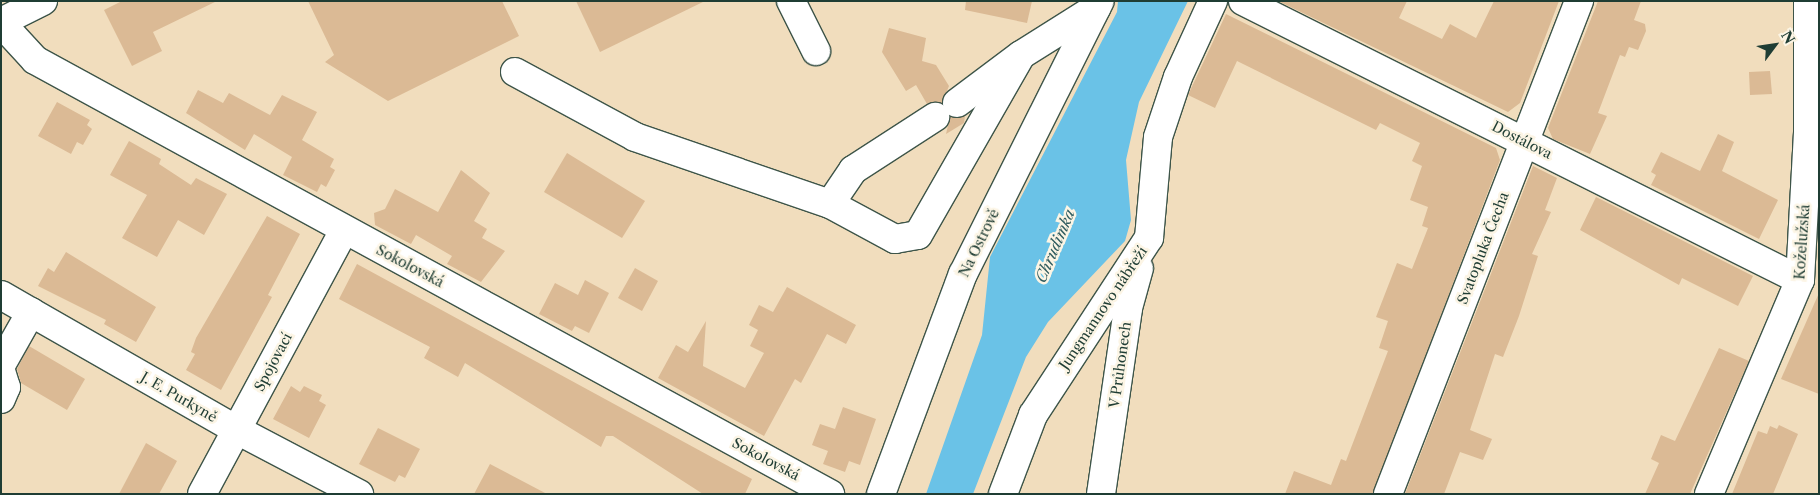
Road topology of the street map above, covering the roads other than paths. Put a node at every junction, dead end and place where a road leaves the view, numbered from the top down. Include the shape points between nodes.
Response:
1 (43, 1) edge
2 (791, 1) edge
3 (1213, 1) edge
4 (1243, 1) edge
5 (1579, 1) edge
6 (1808, 1) edge
7 (1093, 4) edge
8 (1, 23) edge
9 (816, 51) dead end
10 (1020, 55) junction
11 (515, 72) dead end
12 (1525, 142) junction
13 (830, 204) junction
14 (344, 230) junction
15 (1149, 238) junction
16 (1800, 280) junction
17 (1, 295) edge
18 (31, 312) junction
19 (1, 365) edge
20 (1, 371) edge
21 (1, 399) edge
22 (237, 430) junction
23 (202, 494) edge
24 (359, 494) edge
25 (830, 494) edge
26 (881, 494) edge
27 (1003, 494) edge
28 (1102, 494) edge
29 (1388, 494) edge
30 (1709, 494) edge

1 - 8 street
2 - 9 street
3 - 15 street, Jungmannovo nábřeží via 1178,77 1158,137
4 - 12 street, Dostálova
5 - 12 street, Svatopluka Čecha
6 - 16 street, Koželužská via 1808,131
7 - 10 street
7 - 26 street, Na Ostrově via 964,274
8 - 14 street, Sokolovská via 35,60
10 - 13 street via 946,110 853,170
10 - 13 street via 918,235 895,239
11 - 13 street via 635,137
12 - 16 street, Dostálova
12 - 29 street, Svatopluka Čecha
14 - 22 street, Spojovací
14 - 25 street, Sokolovská
15 - 27 street, Jungmannovo nábřeží via 1033,416
15 - 28 street, V Průhonech via 1128,308
16 - 30 street, Koželužská
17 - 18 street, J. E. Purkyně
18 - 19 street
18 - 22 street, J. E. Purkyně
20 - 21 street via 6,387
22 - 23 street, Spojovací
22 - 24 street, J. E. Purkyně

